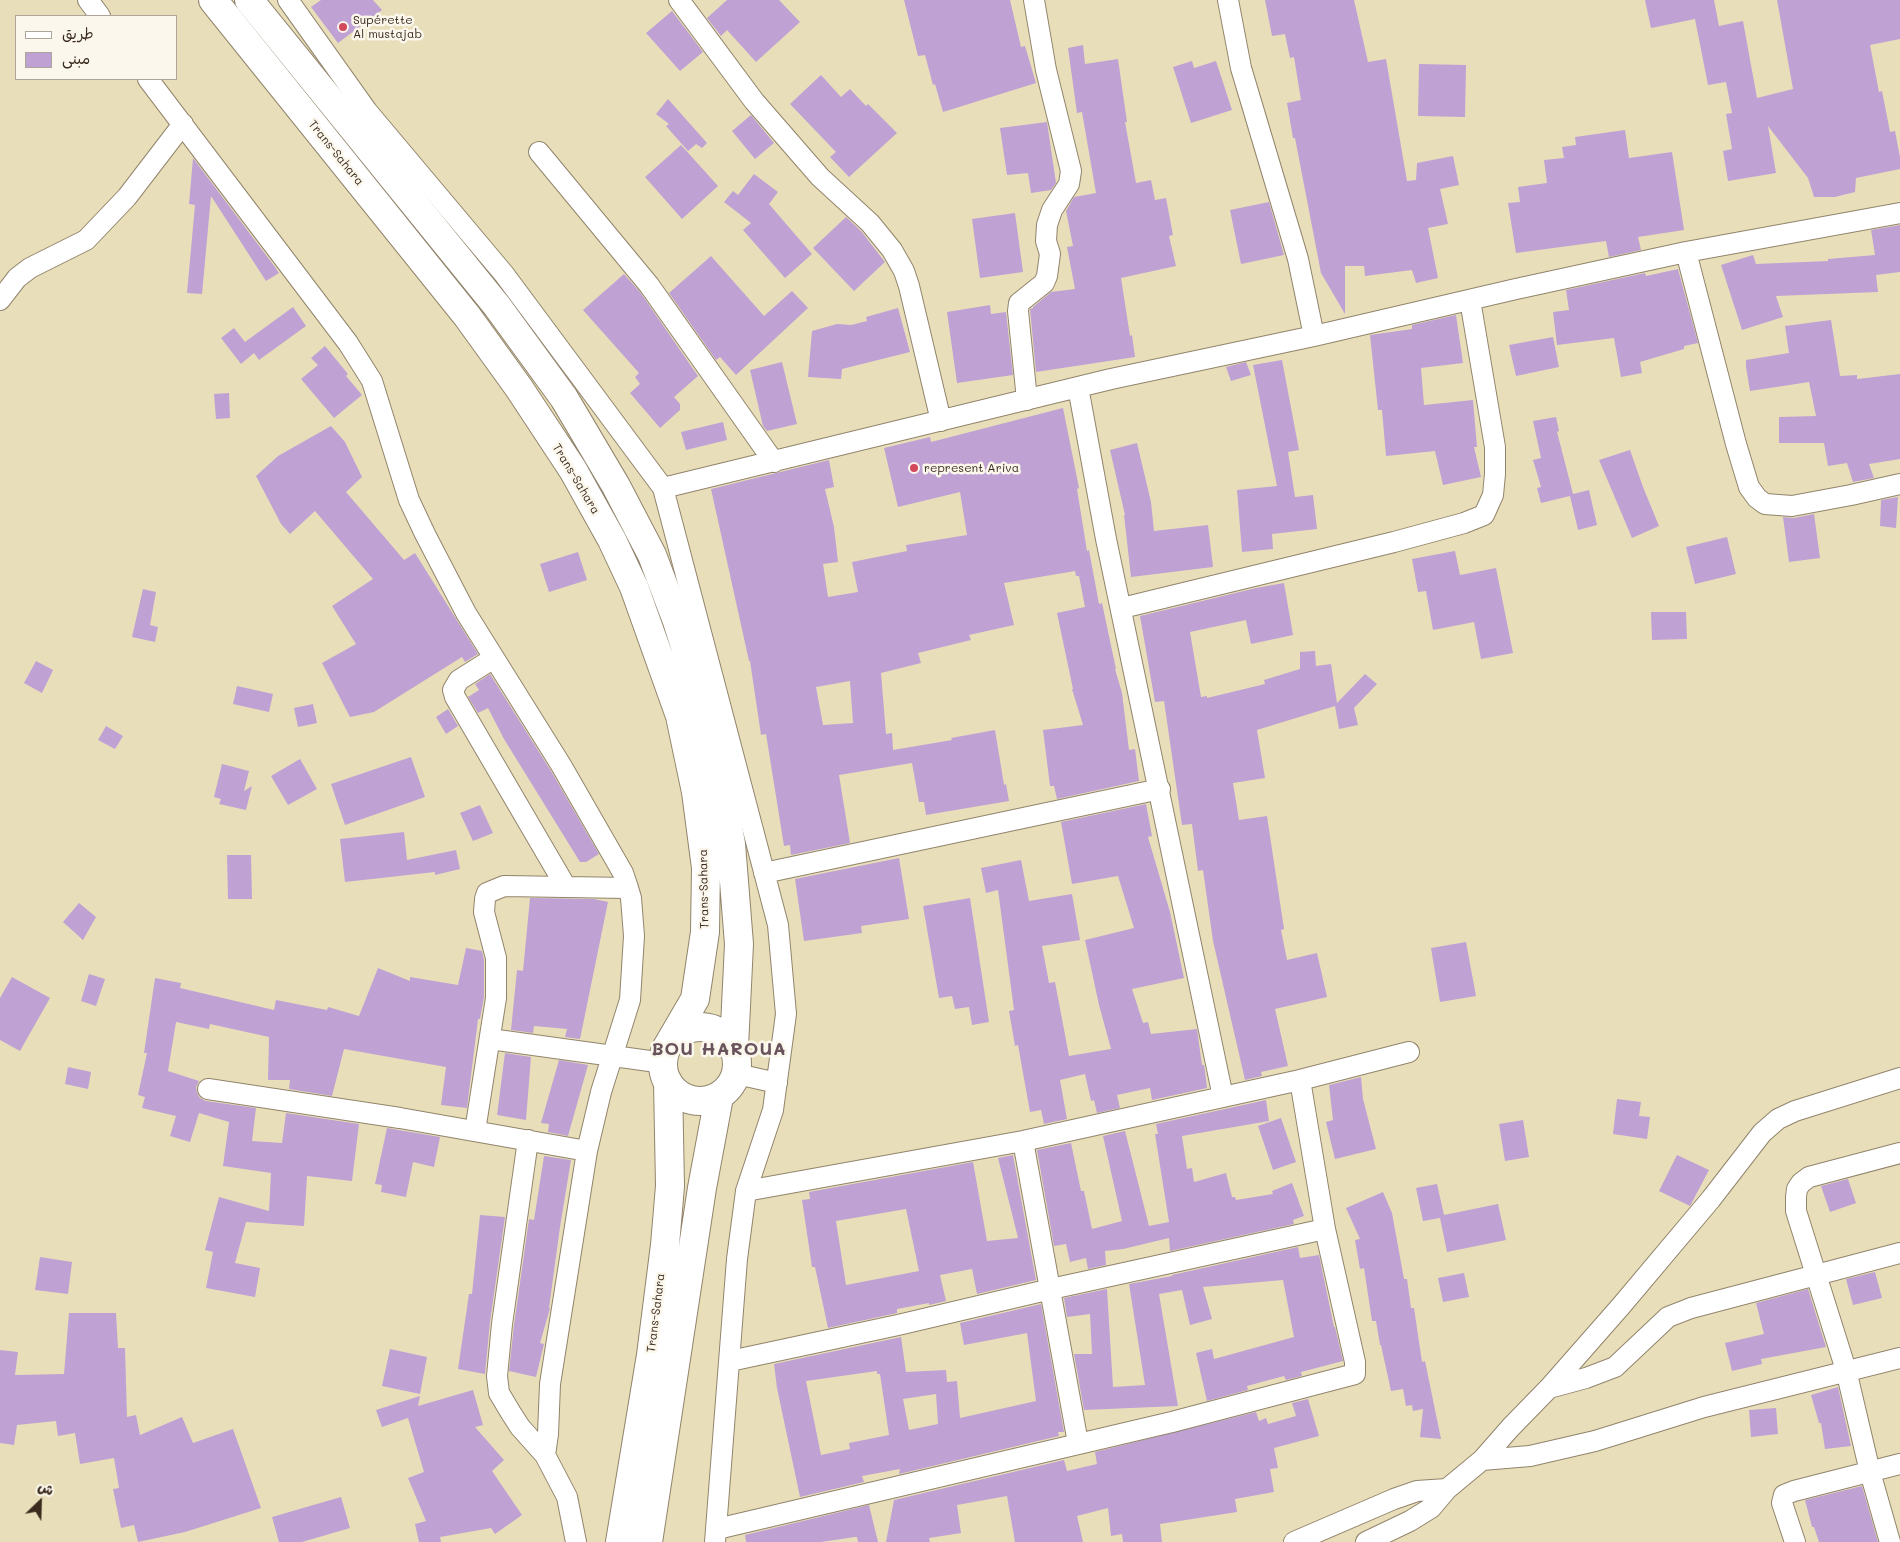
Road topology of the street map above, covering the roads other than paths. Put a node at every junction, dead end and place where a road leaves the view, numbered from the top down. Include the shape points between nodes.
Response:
1 (88, 0) edge
2 (212, 0) edge
3 (249, 0) edge
4 (288, 0) edge
5 (679, 0) edge
6 (1034, 0) edge
7 (1228, 0) edge
8 (99, 15) edge
9 (149, 80) edge
10 (183, 124) junction
11 (539, 152) dead end
12 (1900, 213) edge
13 (1686, 252) junction
14 (0, 300) edge
15 (1470, 300) junction
16 (1314, 336) junction
17 (1078, 387) junction
18 (1027, 400) junction
19 (940, 421) junction
20 (774, 462) junction
21 (1900, 484) edge
22 (664, 488) junction
23 (1122, 608) junction
24 (494, 658) junction
25 (1160, 789) junction
26 (764, 873) junction
27 (566, 886) junction
28 (628, 888) junction
29 (490, 1039) junction
30 (1409, 1052) dead end
31 (612, 1054) junction
32 (735, 1060) junction
33 (666, 1064) junction
34 (1900, 1078) edge
35 (1300, 1080) junction
36 (777, 1083) junction
37 (208, 1089) dead end
38 (719, 1097) junction
39 (1223, 1097) junction
40 (475, 1131) junction
41 (528, 1140) junction
42 (1022, 1141) junction
43 (587, 1151) junction
44 (1900, 1153) edge
45 (746, 1190) junction
46 (1325, 1228) junction
47 (1900, 1253) edge
48 (1815, 1275) junction
49 (1051, 1289) junction
50 (1900, 1358) edge
51 (730, 1362) junction
52 (1846, 1370) junction
53 (1549, 1388) junction
54 (1078, 1443) junction
55 (545, 1455) junction
56 (1482, 1460) junction
57 (1900, 1464) edge
58 (1870, 1472) junction
59 (1448, 1489) junction
60 (716, 1535) edge
61 (576, 1542) edge
62 (620, 1542) edge
63 (648, 1542) edge
64 (1294, 1542) edge
65 (1366, 1542) edge
66 (1796, 1542) edge
67 (1890, 1542) edge

1 - 8 street
2 - 33 highway, Trans-Sahara via 467,316 519,388 573,470 634,587 680,716 696,792 706,868 705,932 695,999
3 - 32 highway via 497,306 564,398 652,555 677,622 713,742 731,844 739,944
4 - 22 street via 367,111 504,274
5 - 19 street via 754,101 820,177 870,223 892,250 909,286
6 - 18 street via 1046,70 1072,171 1069,184 1052,210 1047,225 1046,241 1050,254 1047,276 1019,303
7 - 16 street via 1241,68 1298,259
9 - 10 street
10 - 14 street via 127,198 86,240 30,268 17,278
10 - 24 street via 348,343 372,381 409,500 466,613
11 - 20 street via 649,285
12 - 13 street
13 - 15 street
13 - 21 street via 1736,444 1749,487 1757,498 1766,504 1792,506
15 - 16 street
15 - 23 street via 1495,447 1493,495 1484,515 1394,542
16 - 17 street
17 - 18 street
17 - 23 street
18 - 19 street
19 - 20 street
20 - 22 street
22 - 26 street
23 - 25 street
24 - 27 street via 460,680 453,690 455,697
24 - 28 street via 623,872
25 - 26 street
25 - 39 street
26 - 36 street via 778,925 786,1014
27 - 28 street
27 - 29 street via 504,886 487,893 484,899 484,912 496,958 496,998
28 - 31 street via 634,936 630,1000
29 - 31 street
29 - 40 street
30 - 35 street
31 - 33 street
31 - 43 street
32 - 33 highway via 727,1037 717,1030 694,1027 683,1030 674,1038
32 - 36 street
32 - 38 highway via 726,1092
33 - 38 highway via 676,1092 699,1101
33 - 62 highway, Trans-Sahara via 670,1186 665,1244 651,1355
34 - 53 street via 1778,1118
35 - 39 street
35 - 46 street
36 - 45 street via 773,1110
37 - 40 street
38 - 63 highway, Trans-Sahara
39 - 42 street
40 - 41 street
41 - 43 street
41 - 55 street via 497,1376 500,1393 510,1413
42 - 45 street
42 - 49 street
43 - 55 street via 550,1384
44 - 48 street via 1809,1177 1801,1183 1797,1189 1796,1211
45 - 51 street via 737,1259
46 - 49 street
46 - 54 street via 1355,1374 1181,1420
47 - 48 street
48 - 52 street
48 - 53 street via 1668,1317 1615,1367
49 - 51 street
49 - 54 street
50 - 52 street
51 - 60 street
52 - 56 street via 1704,1407 1595,1441 1530,1456
52 - 58 street
53 - 56 street
54 - 60 street
55 - 61 street via 567,1497
56 - 59 street
57 - 58 street
58 - 66 street via 1784,1495 1782,1503
58 - 67 street
59 - 64 street via 1417,1491
59 - 65 street via 1431,1508

